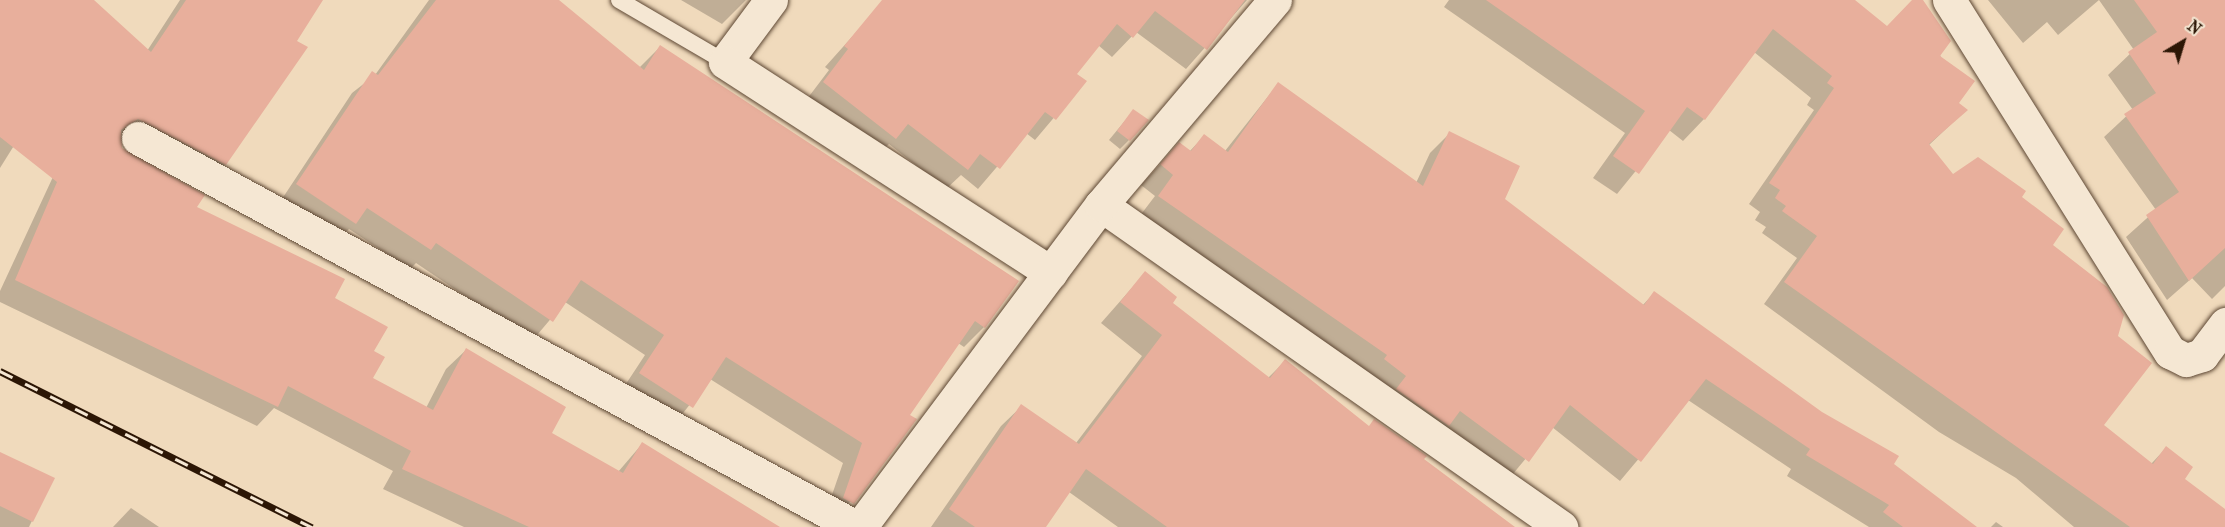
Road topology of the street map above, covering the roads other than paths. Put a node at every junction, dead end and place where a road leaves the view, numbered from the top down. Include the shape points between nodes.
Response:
1 (619, 0) edge
2 (771, 0) edge
3 (1275, 0) edge
4 (1949, 0) edge
5 (725, 62) junction
6 (138, 138) dead end
7 (1101, 205) junction
8 (1051, 273) junction
9 (2225, 324) edge
10 (858, 527) edge
11 (1561, 527) edge

1 - 5 lane
2 - 5 street
3 - 7 street
4 - 9 street via 2170,352 2186,360 2202,355
5 - 8 street
6 - 10 street
7 - 8 street
7 - 11 street
8 - 10 street

